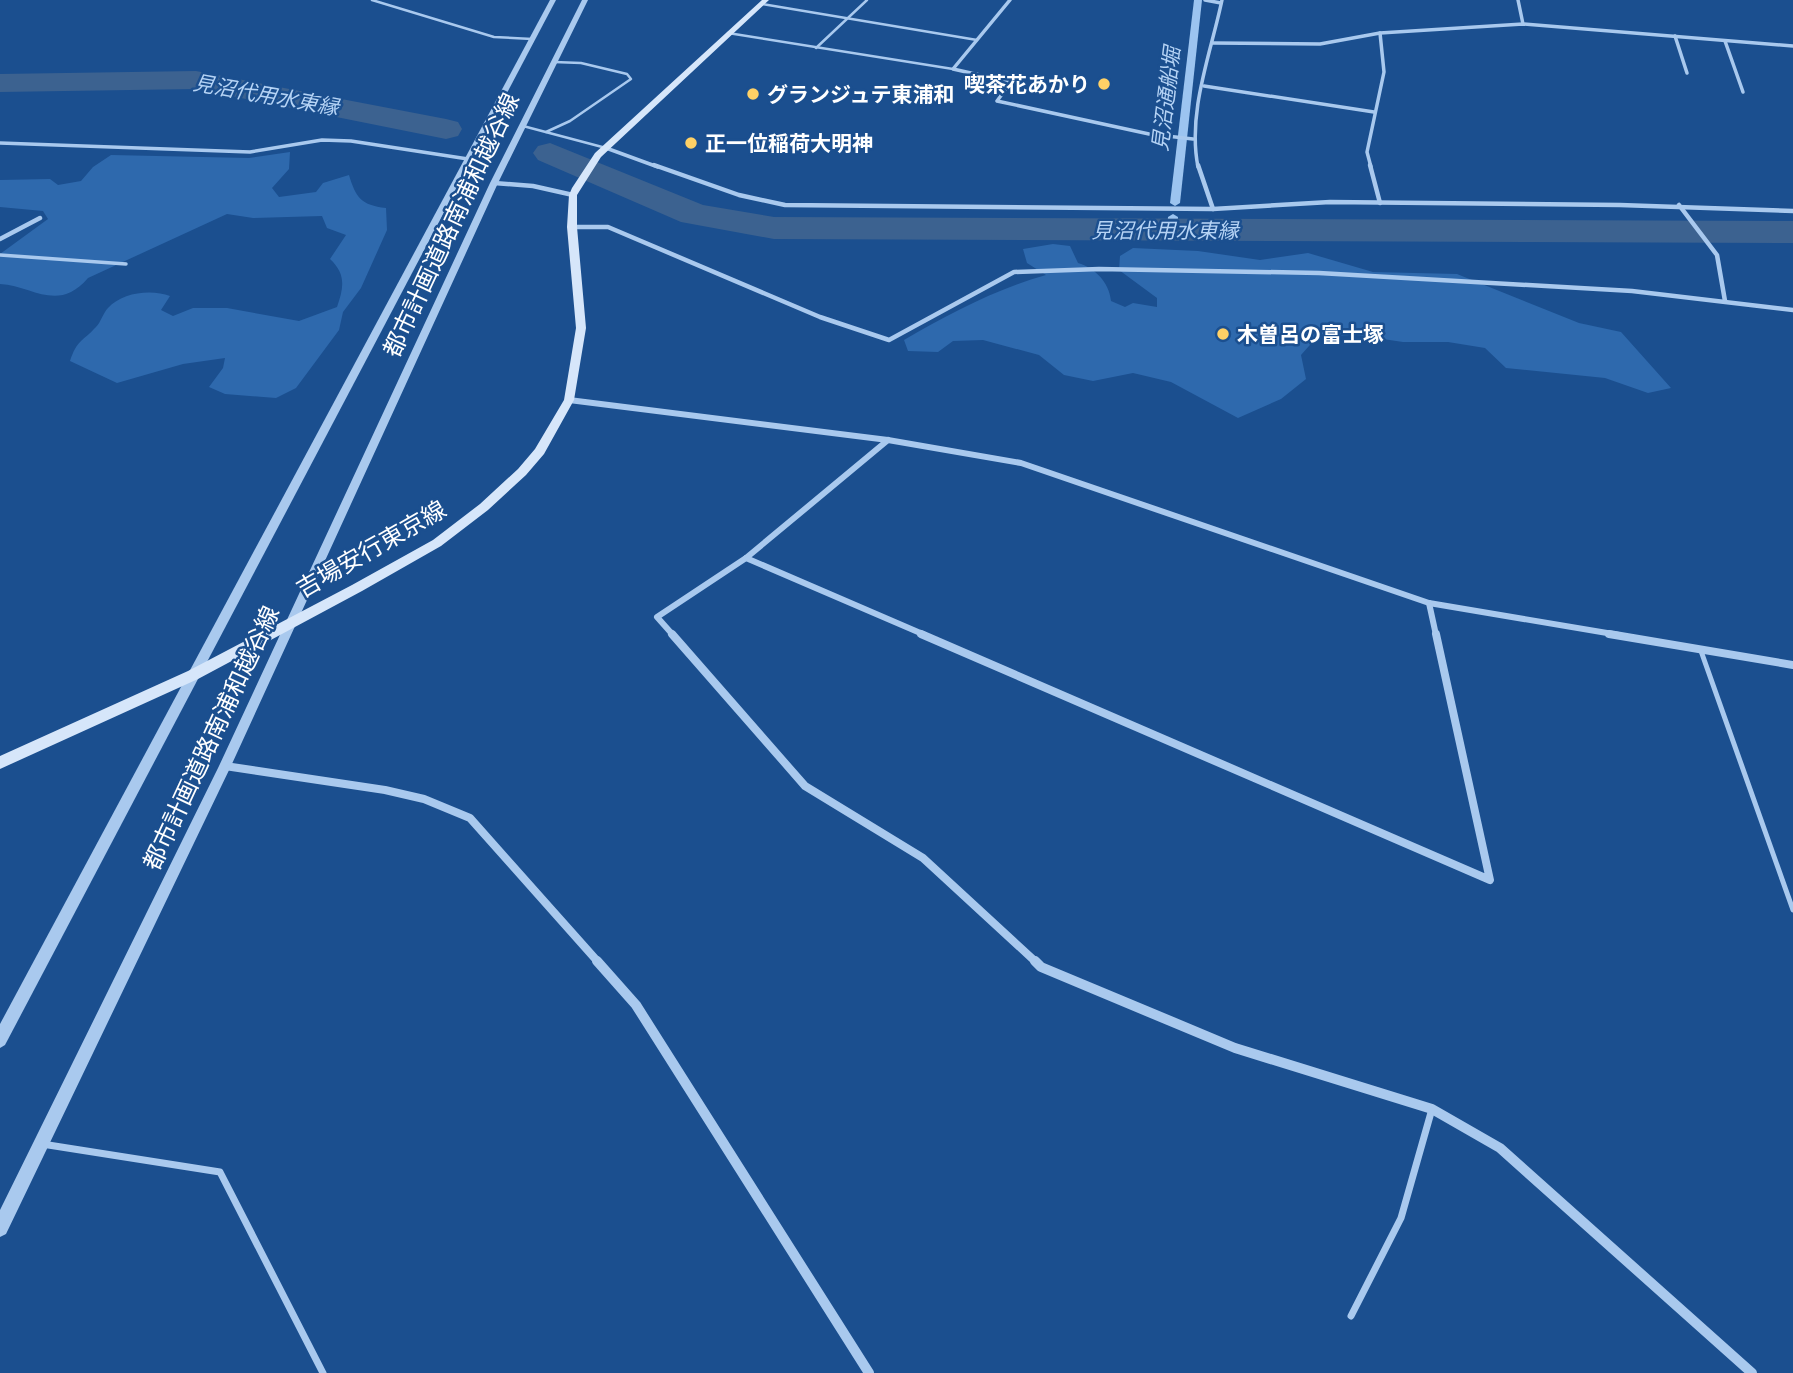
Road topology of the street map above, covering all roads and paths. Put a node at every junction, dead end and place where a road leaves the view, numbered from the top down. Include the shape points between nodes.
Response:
1 (372, 0) edge
2 (553, 0) edge
3 (584, 0) edge
4 (867, 0) edge
5 (1010, 0) edge
6 (1205, 0) edge
7 (1518, 0) edge
8 (1222, 1) edge
9 (764, 2) edge
10 (846, 19) junction
11 (1523, 23) junction
12 (728, 33) junction
13 (1380, 33) junction
14 (1675, 36) junction
15 (532, 39) junction
16 (977, 40) junction
17 (1725, 41) junction
18 (1213, 43) junction
19 (1793, 46) edge
20 (816, 48) junction
21 (554, 62) junction
22 (953, 69) junction
23 (1687, 73) dead end
24 (1204, 86) junction
25 (1743, 92) dead end
26 (1374, 112) junction
27 (523, 126) junction
28 (546, 132) junction
29 (1193, 139) junction
30 (0, 142) edge
31 (602, 151) junction
32 (468, 159) junction
33 (494, 183) junction
34 (574, 192) junction
35 (1380, 203) junction
36 (1679, 205) junction
37 (1213, 209) junction
38 (1793, 211) edge
39 (40, 218) dead end
40 (572, 227) junction
41 (0, 239) edge
42 (0, 256) edge
43 (126, 264) dead end
44 (1725, 301) junction
45 (1793, 310) edge
46 (569, 400) junction
47 (888, 440) junction
48 (746, 558) junction
49 (1429, 603) junction
50 (292, 620) junction
51 (1700, 651) junction
52 (1793, 665) edge
53 (193, 675) junction
54 (0, 763) edge
55 (225, 766) junction
56 (1793, 910) edge
57 (0, 1040) edge
58 (1432, 1110) junction
59 (41, 1144) junction
60 (0, 1228) edge
61 (1351, 1316) dead end
62 (323, 1373) edge
63 (869, 1373) edge
64 (1752, 1373) edge

1 - 15 lane via 494,37
2 - 15 street, 都市計画道路南浦和越谷線
3 - 21 street, 都市計画道路南浦和越谷線
4 - 10 lane
5 - 16 street
6 - 8 street
7 - 11 street
8 - 18 street
9 - 10 lane
9 - 12 main road
10 - 16 lane
10 - 20 lane
11 - 13 street
11 - 14 street
12 - 20 lane
12 - 31 main road
13 - 18 street via 1320,44
13 - 26 street via 1384,72
14 - 17 street
14 - 23 street
15 - 32 street, 都市計画道路南浦和越谷線
16 - 22 street
17 - 19 street
17 - 25 street
18 - 24 street
20 - 22 lane
21 - 27 street, 都市計画道路南浦和越谷線
21 - 28 lane via 581,63 627,74 631,79
22 - 29 street via 1011,82 997,101
24 - 26 street
24 - 29 street
26 - 35 street via 1367,152
27 - 28 lane
27 - 33 street, 都市計画道路南浦和越谷線
28 - 31 lane
29 - 37 street via 1200,188
30 - 32 street via 250,152 322,140
31 - 34 main road
31 - 37 street via 713,190 785,205
32 - 53 street, 都市計画道路南浦和越谷線
33 - 34 street
33 - 50 street, 都市計画道路南浦和越谷線
34 - 40 main road, 吉場安行東京線
35 - 36 street
35 - 37 street
36 - 38 street
36 - 44 street via 1717,255
39 - 41 street
40 - 44 street via 608,228 820,317 889,340 1014,272 1319,273 1632,291
40 - 46 main road, 吉場安行東京線 via 581,328
42 - 43 lane
44 - 45 street
46 - 47 street
46 - 50 main road, 吉場安行東京線 via 540,451 484,507 437,542
47 - 48 street
47 - 49 street via 1021,463
48 - 49 street via 1490,880
48 - 58 street via 657,617 805,786 923,858 1041,967 1236,1048
49 - 51 street
50 - 53 main road, 吉場安行東京線
50 - 55 street, 都市計画道路南浦和越谷線
51 - 52 street
51 - 56 lane
53 - 54 main road, 吉場安行東京線
53 - 57 street, 都市計画道路南浦和越谷線
55 - 59 street, 都市計画道路南浦和越谷線
55 - 63 street via 385,790 424,799 470,818 636,1005
58 - 61 lane via 1401,1218
58 - 64 street via 1500,1148
59 - 60 street, 都市計画道路南浦和越谷線
59 - 62 lane via 220,1172

